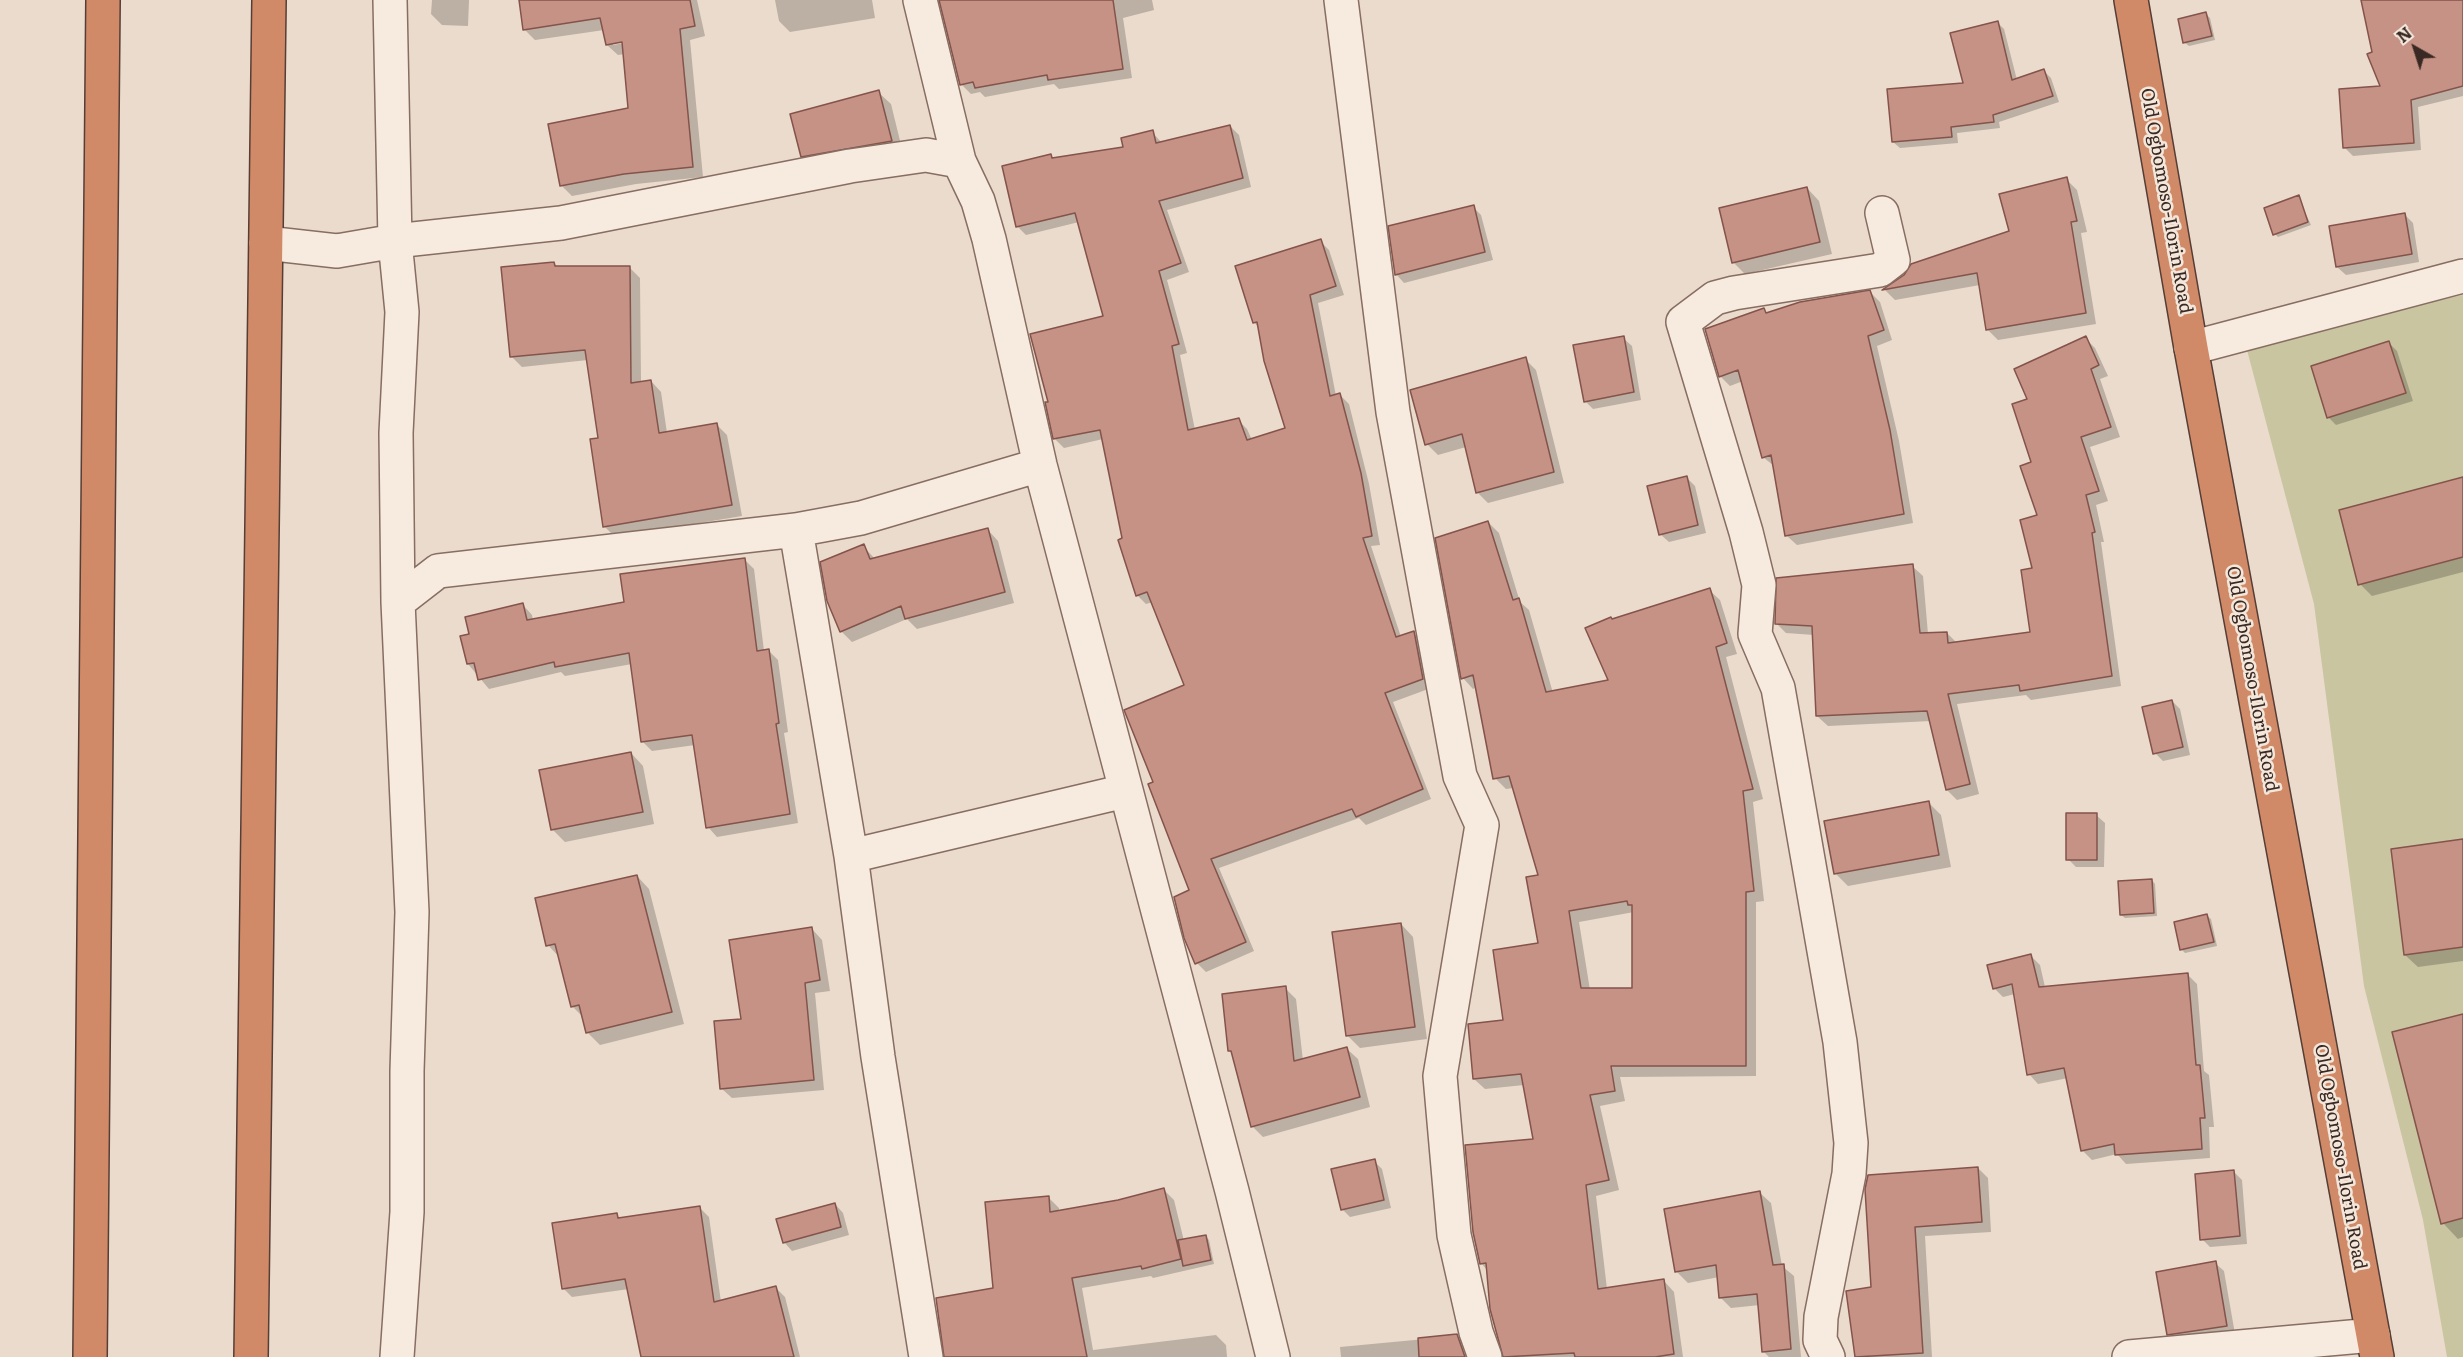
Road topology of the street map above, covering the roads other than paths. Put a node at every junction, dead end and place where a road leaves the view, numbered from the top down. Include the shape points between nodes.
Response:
1 (104, 0) edge
2 (270, 0) edge
3 (390, 0) edge
4 (920, 0) edge
5 (1341, 0) edge
6 (2131, 0) edge
7 (959, 161) junction
8 (1882, 213) dead end
9 (395, 241) junction
10 (266, 243) junction
11 (2463, 276) edge
12 (2191, 348) junction
13 (1040, 465) junction
14 (796, 530) junction
15 (397, 541) junction
16 (438, 571) junction
17 (398, 602) junction
18 (1125, 791) junction
19 (851, 856) junction
20 (2375, 1346) edge
21 (90, 1357) edge
22 (251, 1357) edge
23 (397, 1357) edge
24 (926, 1357) edge
25 (1273, 1357) edge
26 (1485, 1357) edge
27 (1828, 1357) edge
28 (2130, 1357) edge

1 - 21 highway
2 - 10 highway
3 - 9 street
4 - 7 street
5 - 26 street via 1393,412 1460,776 1482,825 1440,1076 1454,1235
6 - 12 highway, Old Ogbomoso-Ilorin Road
7 - 9 street via 926,155 850,166 561,223
7 - 13 street via 978,201 989,239
8 - 27 street via 1893,260 1880,270 1715,298 1683,322 1759,585 1755,634 1778,688 1840,1042 1851,1143 1849,1174 1821,1317 1821,1340
9 - 10 street via 337,251
9 - 15 street via 402,312 396,433
10 - 22 highway
11 - 12 street
12 - 20 highway, Old Ogbomoso-Ilorin Road
13 - 14 street via 861,518
13 - 18 street
14 - 16 street
14 - 19 street
15 - 16 street
15 - 17 street
16 - 17 street
17 - 23 street via 412,912 407,1212
18 - 19 street
18 - 25 street
19 - 24 street via 878,1057
20 - 28 street

